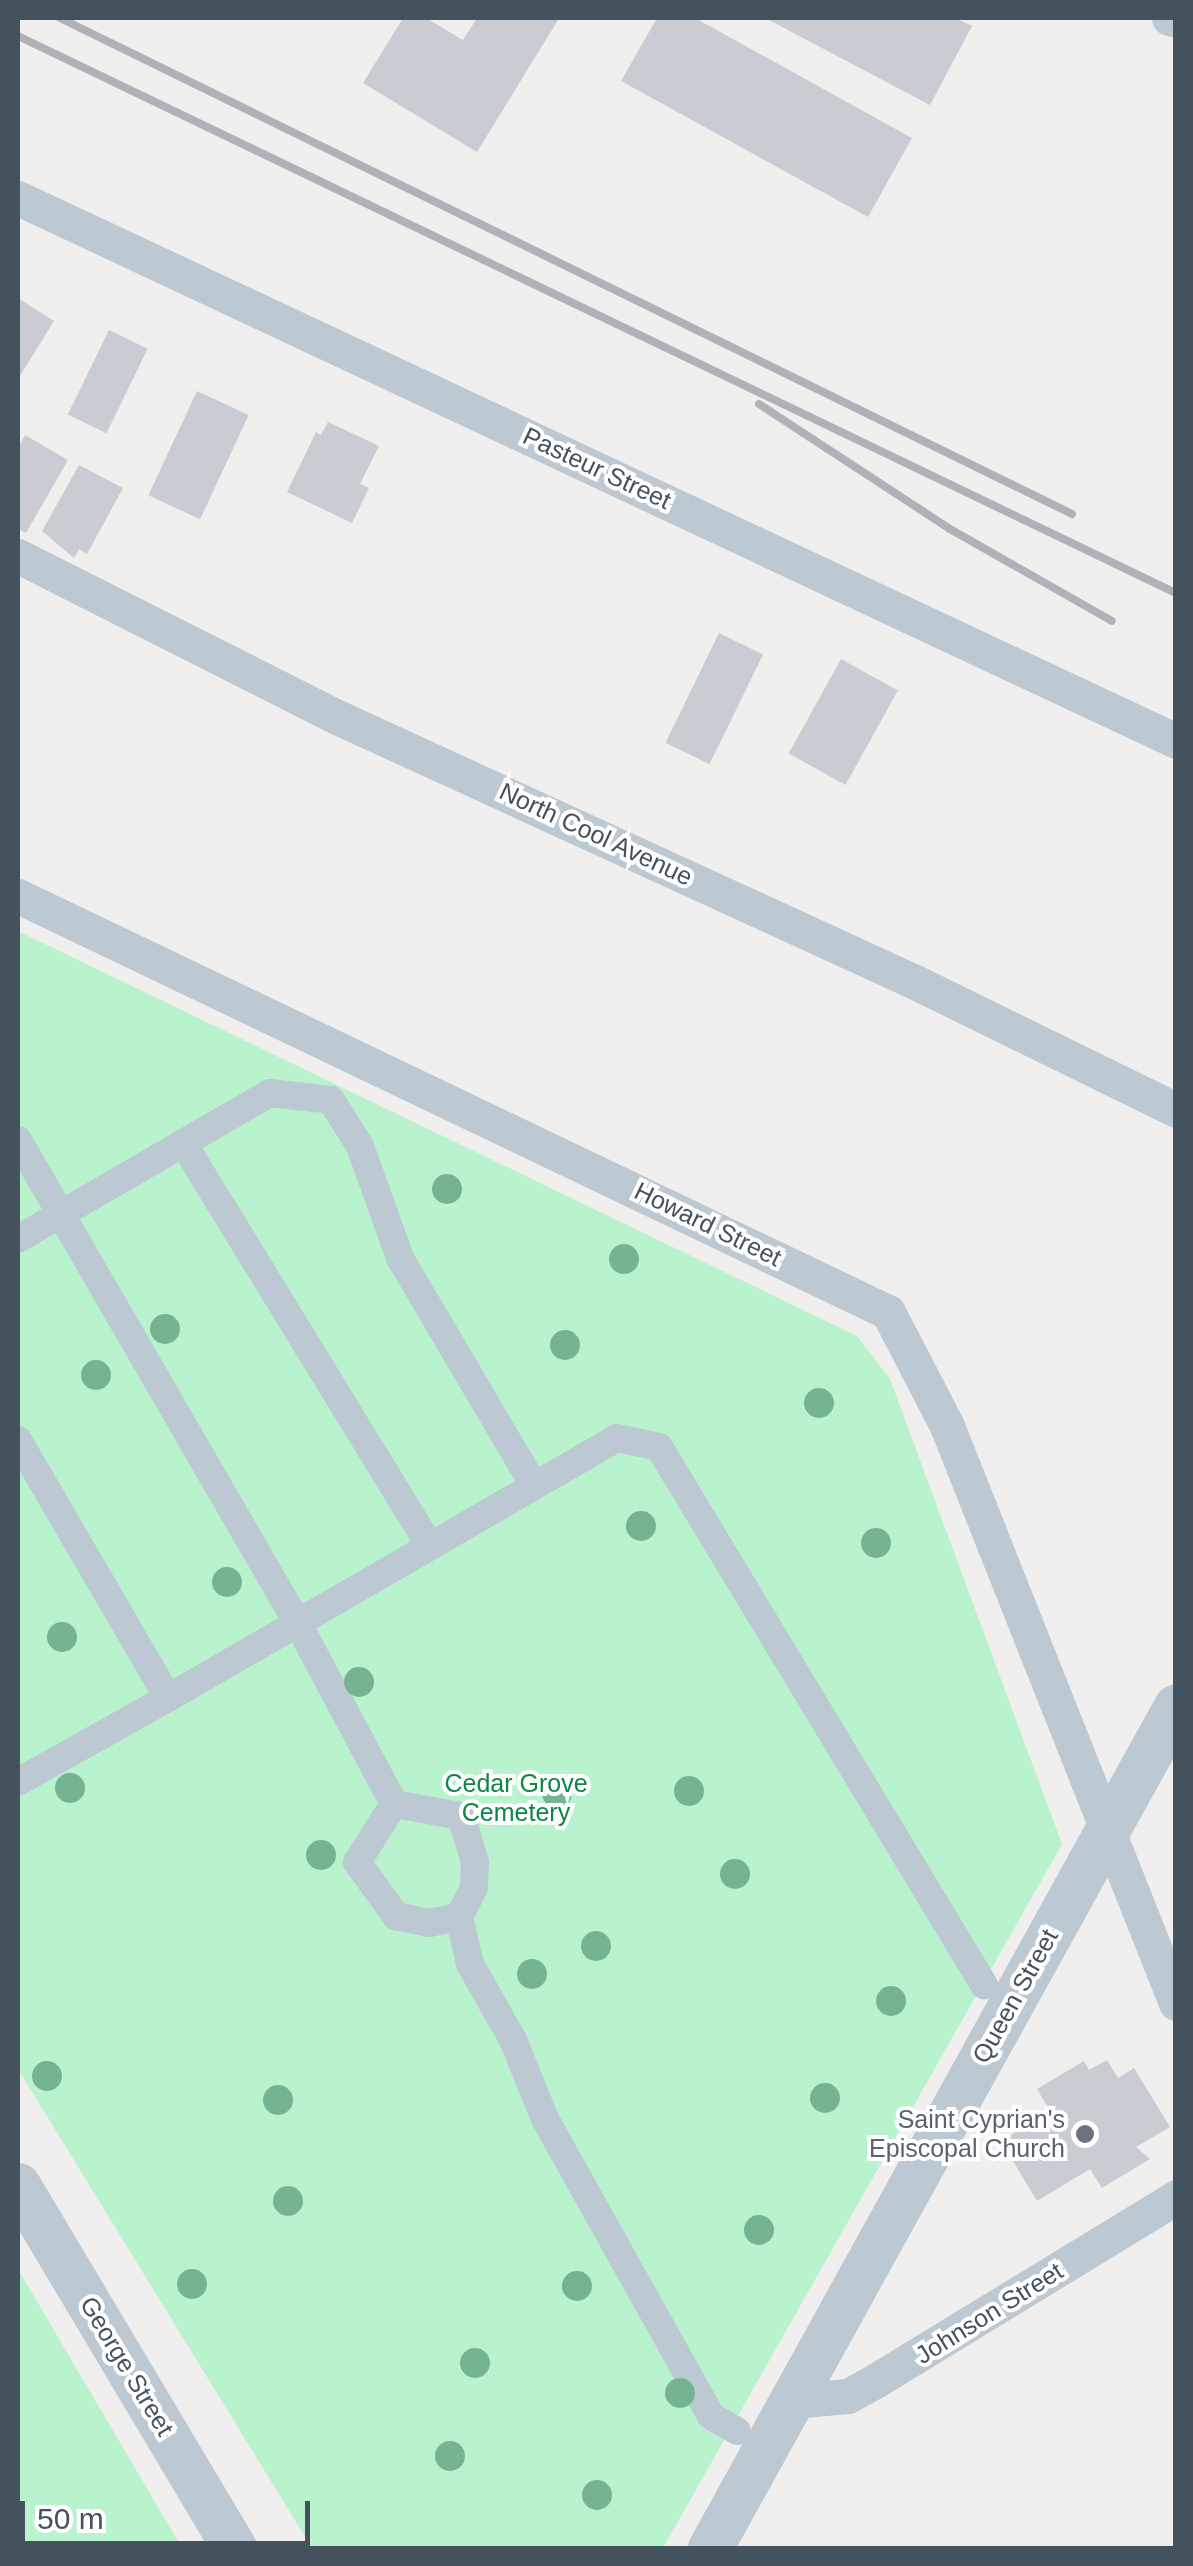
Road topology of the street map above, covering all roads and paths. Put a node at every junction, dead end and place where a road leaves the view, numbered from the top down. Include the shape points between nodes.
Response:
1 (18, 198) edge
2 (18, 556) edge
3 (1176, 741) edge
4 (18, 896) edge
5 (1176, 1110) edge
6 (18, 1140) edge
7 (183, 1143) junction
8 (57, 1216) junction
9 (18, 1238) edge
10 (18, 1440) edge
11 (533, 1484) junction
12 (429, 1545) junction
13 (297, 1622) junction
14 (168, 1698) junction
15 (1176, 1706) edge
16 (18, 1782) edge
17 (394, 1804) junction
18 (1106, 1832) junction
19 (459, 1916) junction
20 (984, 1985) dead end
21 (1176, 2003) edge
22 (18, 2185) edge
23 (1176, 2197) edge
24 (792, 2401) junction
25 (737, 2431) dead end
26 (234, 2548) edge
27 (710, 2548) edge

1 - 3 street, Pasteur Street
2 - 5 street, North Cool Avenue via 337,717 915,982
4 - 18 street, Howard Street via 888,1312 947,1426
6 - 8 street
7 - 8 street
7 - 11 street via 270,1093 331,1100 360,1146 400,1258
7 - 12 street
8 - 9 street
8 - 13 street
10 - 14 street
11 - 12 street
11 - 20 street via 617,1438 659,1447
12 - 13 street
13 - 14 street
13 - 17 street
14 - 16 street
15 - 18 street, Queen Street
17 - 19 street via 461,1816 476,1862 474,1888
17 - 19 street via 356,1862 396,1916 428,1923
18 - 21 street, Howard Street
18 - 24 street, Queen Street
19 - 25 street via 470,1964 514,2040 544,2119 710,2416
22 - 26 street, George Street
23 - 24 street, Johnson Street via 848,2396
24 - 27 street, Queen Street

